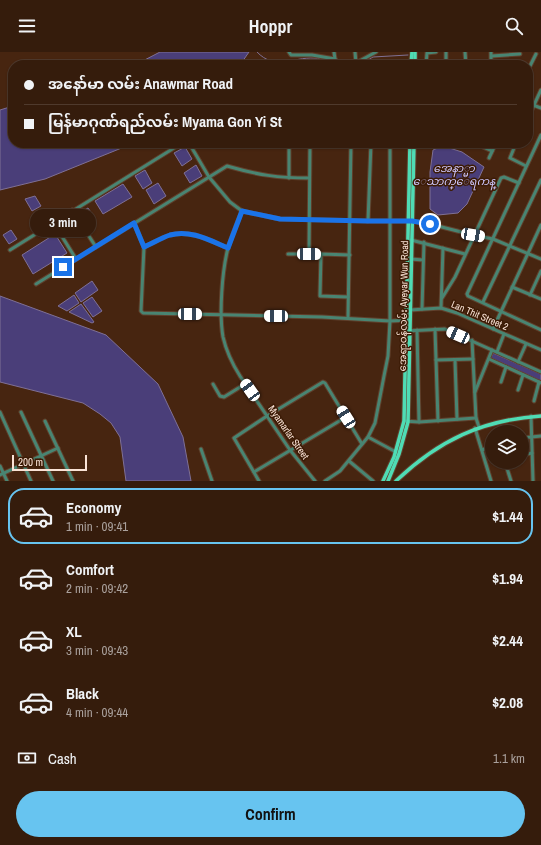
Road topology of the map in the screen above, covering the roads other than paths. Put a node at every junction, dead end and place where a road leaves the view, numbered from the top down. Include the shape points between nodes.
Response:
1 (289, 52) edge
2 (334, 52) edge
3 (376, 52) edge
4 (436, 52) edge
5 (492, 52) edge
6 (312, 53) edge
7 (536, 53) edge
8 (520, 54) dead end
9 (541, 55) edge
10 (492, 56) junction
11 (335, 59) joint
12 (361, 60) edge
13 (426, 60) edge
14 (492, 60) edge
15 (541, 90) edge
16 (534, 105) joint
17 (541, 108) edge
18 (541, 135) edge
19 (174, 148) edge
20 (192, 148) edge
21 (289, 148) edge
22 (310, 148) edge
23 (351, 148) edge
24 (371, 148) edge
25 (390, 148) edge
26 (410, 148) edge
27 (414, 148) edge
28 (485, 148) edge
29 (494, 148) edge
30 (514, 148) edge
31 (492, 151) junction
32 (489, 158) dead end
33 (526, 166) junction
34 (209, 177) junction
35 (289, 178) junction
36 (310, 178) junction
37 (541, 180) edge
38 (519, 183) junction
39 (72, 210) junction
40 (242, 211) junction
41 (310, 220) junction
42 (350, 221) junction
43 (368, 221) junction
44 (391, 221) junction
45 (410, 221) junction
46 (53, 222) junction
47 (134, 223) junction
48 (541, 225) edge
49 (473, 235) junction
50 (493, 239) junction
51 (412, 240) junction
52 (424, 242) junction
53 (511, 245) junction
54 (96, 247) junction
55 (144, 247) junction
56 (228, 248) junction
57 (443, 248) junction
58 (10, 250) dead end
59 (528, 253) junction
60 (288, 254) dead end
61 (309, 254) junction
62 (321, 254) junction
63 (465, 254) junction
64 (350, 255) junction
65 (76, 259) junction
66 (411, 259) junction
67 (541, 259) edge
68 (423, 260) junction
69 (541, 271) edge
70 (36, 284) dead end
71 (512, 287) junction
72 (530, 295) junction
73 (348, 297) junction
74 (442, 298) junction
75 (541, 299) edge
76 (483, 302) junction
77 (442, 308) junction
78 (422, 309) junction
79 (410, 310) junction
80 (501, 311) junction
81 (222, 315) junction
82 (348, 318) junction
83 (408, 320) junction
84 (390, 321) junction
85 (435, 329) junction
86 (494, 329) junction
87 (417, 330) junction
88 (541, 330) edge
89 (408, 331) junction
90 (504, 334) junction
91 (472, 340) junction
92 (526, 344) junction
93 (492, 350) junction
94 (541, 350) edge
95 (498, 352) junction
96 (489, 359) junction
97 (436, 360) junction
98 (455, 360) junction
99 (472, 360) junction
100 (518, 362) junction
101 (506, 367) junction
102 (541, 372) edge
103 (523, 375) junction
104 (500, 382) dead end
105 (540, 383) edge
106 (213, 384) dead end
107 (245, 384) junction
108 (518, 390) dead end
109 (474, 394) junction
110 (534, 401) dead end
111 (0, 412) edge
112 (21, 412) dead end
113 (267, 416) junction
114 (531, 416) junction
115 (541, 416) edge
116 (346, 417) junction
117 (476, 418) junction
118 (457, 420) junction
119 (438, 421) junction
120 (45, 422) dead end
121 (406, 422) junction
122 (419, 422) junction
123 (480, 427) junction
124 (475, 428) junction
125 (541, 436) edge
126 (368, 437) junction
127 (529, 437) edge
128 (532, 437) junction
129 (362, 444) junction
130 (58, 448) junction
131 (201, 449) dead end
132 (485, 449) edge
133 (290, 450) junction
134 (482, 450) junction
135 (396, 452) junction
136 (532, 453) junction
137 (529, 454) edge
138 (41, 455) junction
139 (349, 461) junction
140 (23, 464) junction
141 (0, 466) edge
142 (392, 466) junction
143 (507, 469) edge
144 (254, 472) junction
145 (2, 474) edge
146 (7, 481) edge
147 (31, 481) edge
148 (53, 481) edge
149 (73, 481) edge
150 (212, 481) edge
151 (259, 481) edge
152 (315, 481) edge
153 (325, 481) edge
154 (373, 481) edge
155 (383, 481) edge
156 (388, 481) edge
157 (396, 481) edge
158 (491, 481) edge
159 (511, 481) edge
160 (533, 481) edge

1 - 6 street via 290,56
2 - 11 street
3 - 12 street
4 - 13 street via 427,53
5 - 10 street
6 - 11 street
7 - 9 street
8 - 10 street
10 - 14 street
15 - 16 street
16 - 17 street
18 - 33 street
19 - 39 street
20 - 34 street
21 - 35 street
22 - 36 street
23 - 42 street
24 - 43 street
25 - 44 street
26 - 45 main road, အေရာဝန်လမ်း Ayeyar Wun Road
27 - 45 main road, အေရာဝန်လမ်း Ayeyar Wun Road
28 - 31 street
29 - 31 street
30 - 33 street via 510,157 512,160
31 - 32 street
33 - 38 street
34 - 35 street via 227,166 260,175
34 - 40 street via 230,202
34 - 47 street
35 - 36 street
36 - 41 street
37 - 53 street
38 - 49 street via 501,178
38 - 50 street
39 - 46 street
39 - 54 street
40 - 41 street via 280,219
40 - 56 street, Myamarlar Street
41 - 42 street
41 - 61 street
42 - 43 street
42 - 64 street
43 - 44 street
44 - 45 street
44 - 84 street
45 - 49 street
45 - 51 main road, အေရာဝန်လမ်း Ayeyar Wun Road
45 - 83 main road, အေရာဝန်လမ်း Ayeyar Wun Road
46 - 58 street
46 - 65 street
47 - 54 street
47 - 55 street
48 - 59 street
49 - 50 street
49 - 63 street
50 - 53 street
50 - 76 street via 467,295
51 - 52 street
51 - 66 main road, အေရာဝန်လမ်း Ayeyar Wun Road
52 - 57 street
52 - 68 street
53 - 59 street
53 - 76 street
54 - 65 street
55 - 56 street via 172,234 183,234 197,236
55 - 81 street via 142,313
56 - 81 street, Myamarlar Street
57 - 63 street
57 - 74 street
59 - 67 street
59 - 71 street
60 - 61 street
61 - 62 street
62 - 64 street
62 - 73 street via 320,296
63 - 74 street
64 - 73 street
65 - 70 street
66 - 68 street
66 - 79 main road, အေရာဝန်လမ်း Ayeyar Wun Road
68 - 78 street
69 - 72 street
71 - 72 street
71 - 80 street
72 - 75 street
73 - 82 street
74 - 77 street
76 - 80 street
77 - 78 street, Lan Thit Street 2
77 - 86 street, Lan Thit Street 2
78 - 79 street, Lan Thit Street 2
79 - 83 main road, အေရာဝန်လမ်း Ayeyar Wun Road
80 - 86 street
80 - 88 street
81 - 82 street
81 - 107 street, Myamarlar Street via 223,338 227,350
82 - 84 street
83 - 84 street
83 - 89 main road, အေရာဝန်လမ်း Ayeyar Wun Road
84 - 126 street via 388,356 374,423
85 - 87 street
85 - 91 street via 445,329
85 - 97 street
86 - 90 street, Lan Thit Street 2
87 - 89 street
87 - 122 street
89 - 121 main road, အေရာဝန်လမ်း Ayeyar Wun Road
90 - 92 street, Lan Thit Street 2
90 - 95 street
91 - 93 street
91 - 99 street
92 - 94 street, Lan Thit Street 2
92 - 100 street
93 - 95 street
93 - 96 street
95 - 100 street
96 - 101 street
96 - 109 street
97 - 98 street
97 - 119 street
98 - 99 street
98 - 118 street
99 - 109 street
100 - 102 street
101 - 103 street
101 - 104 street
103 - 105 street
103 - 108 street
105 - 110 street
106 - 107 street via 220,396 224,397
107 - 113 street, Myamarlar Street
109 - 117 street
111 - 140 street
112 - 138 street
113 - 116 street via 324,382
113 - 133 street, Myamarlar Street
113 - 144 street via 234,438
114 - 115 main road
114 - 123 main road
114 - 128 street
116 - 129 street
116 - 133 street
117 - 118 street
117 - 123 street
118 - 119 street
119 - 122 street
120 - 130 street
121 - 122 street
121 - 135 main road, အေရာဝန်လမ်း Ayeyar Wun Road
121 - 142 main road, အေရာဝန်လမ်း Ayeyar Wun Road via 404,439
123 - 124 main road
124 - 134 street
124 - 157 main road via 425,456
125 - 128 street
126 - 129 street
126 - 135 street
127 - 128 street
128 - 136 street
129 - 139 street
130 - 138 street
130 - 149 street
131 - 150 street
132 - 134 street
133 - 144 street
133 - 152 street, Myamarlar Street
134 - 158 street
135 - 142 main road, အေရာဝန်လမ်း Ayeyar Wun Road
136 - 137 street
136 - 160 street
138 - 140 street
138 - 148 street
139 - 153 street
139 - 154 street
140 - 145 street
140 - 147 street
141 - 145 street
142 - 155 main road
142 - 156 main road
143 - 159 street
144 - 151 street
145 - 146 street

